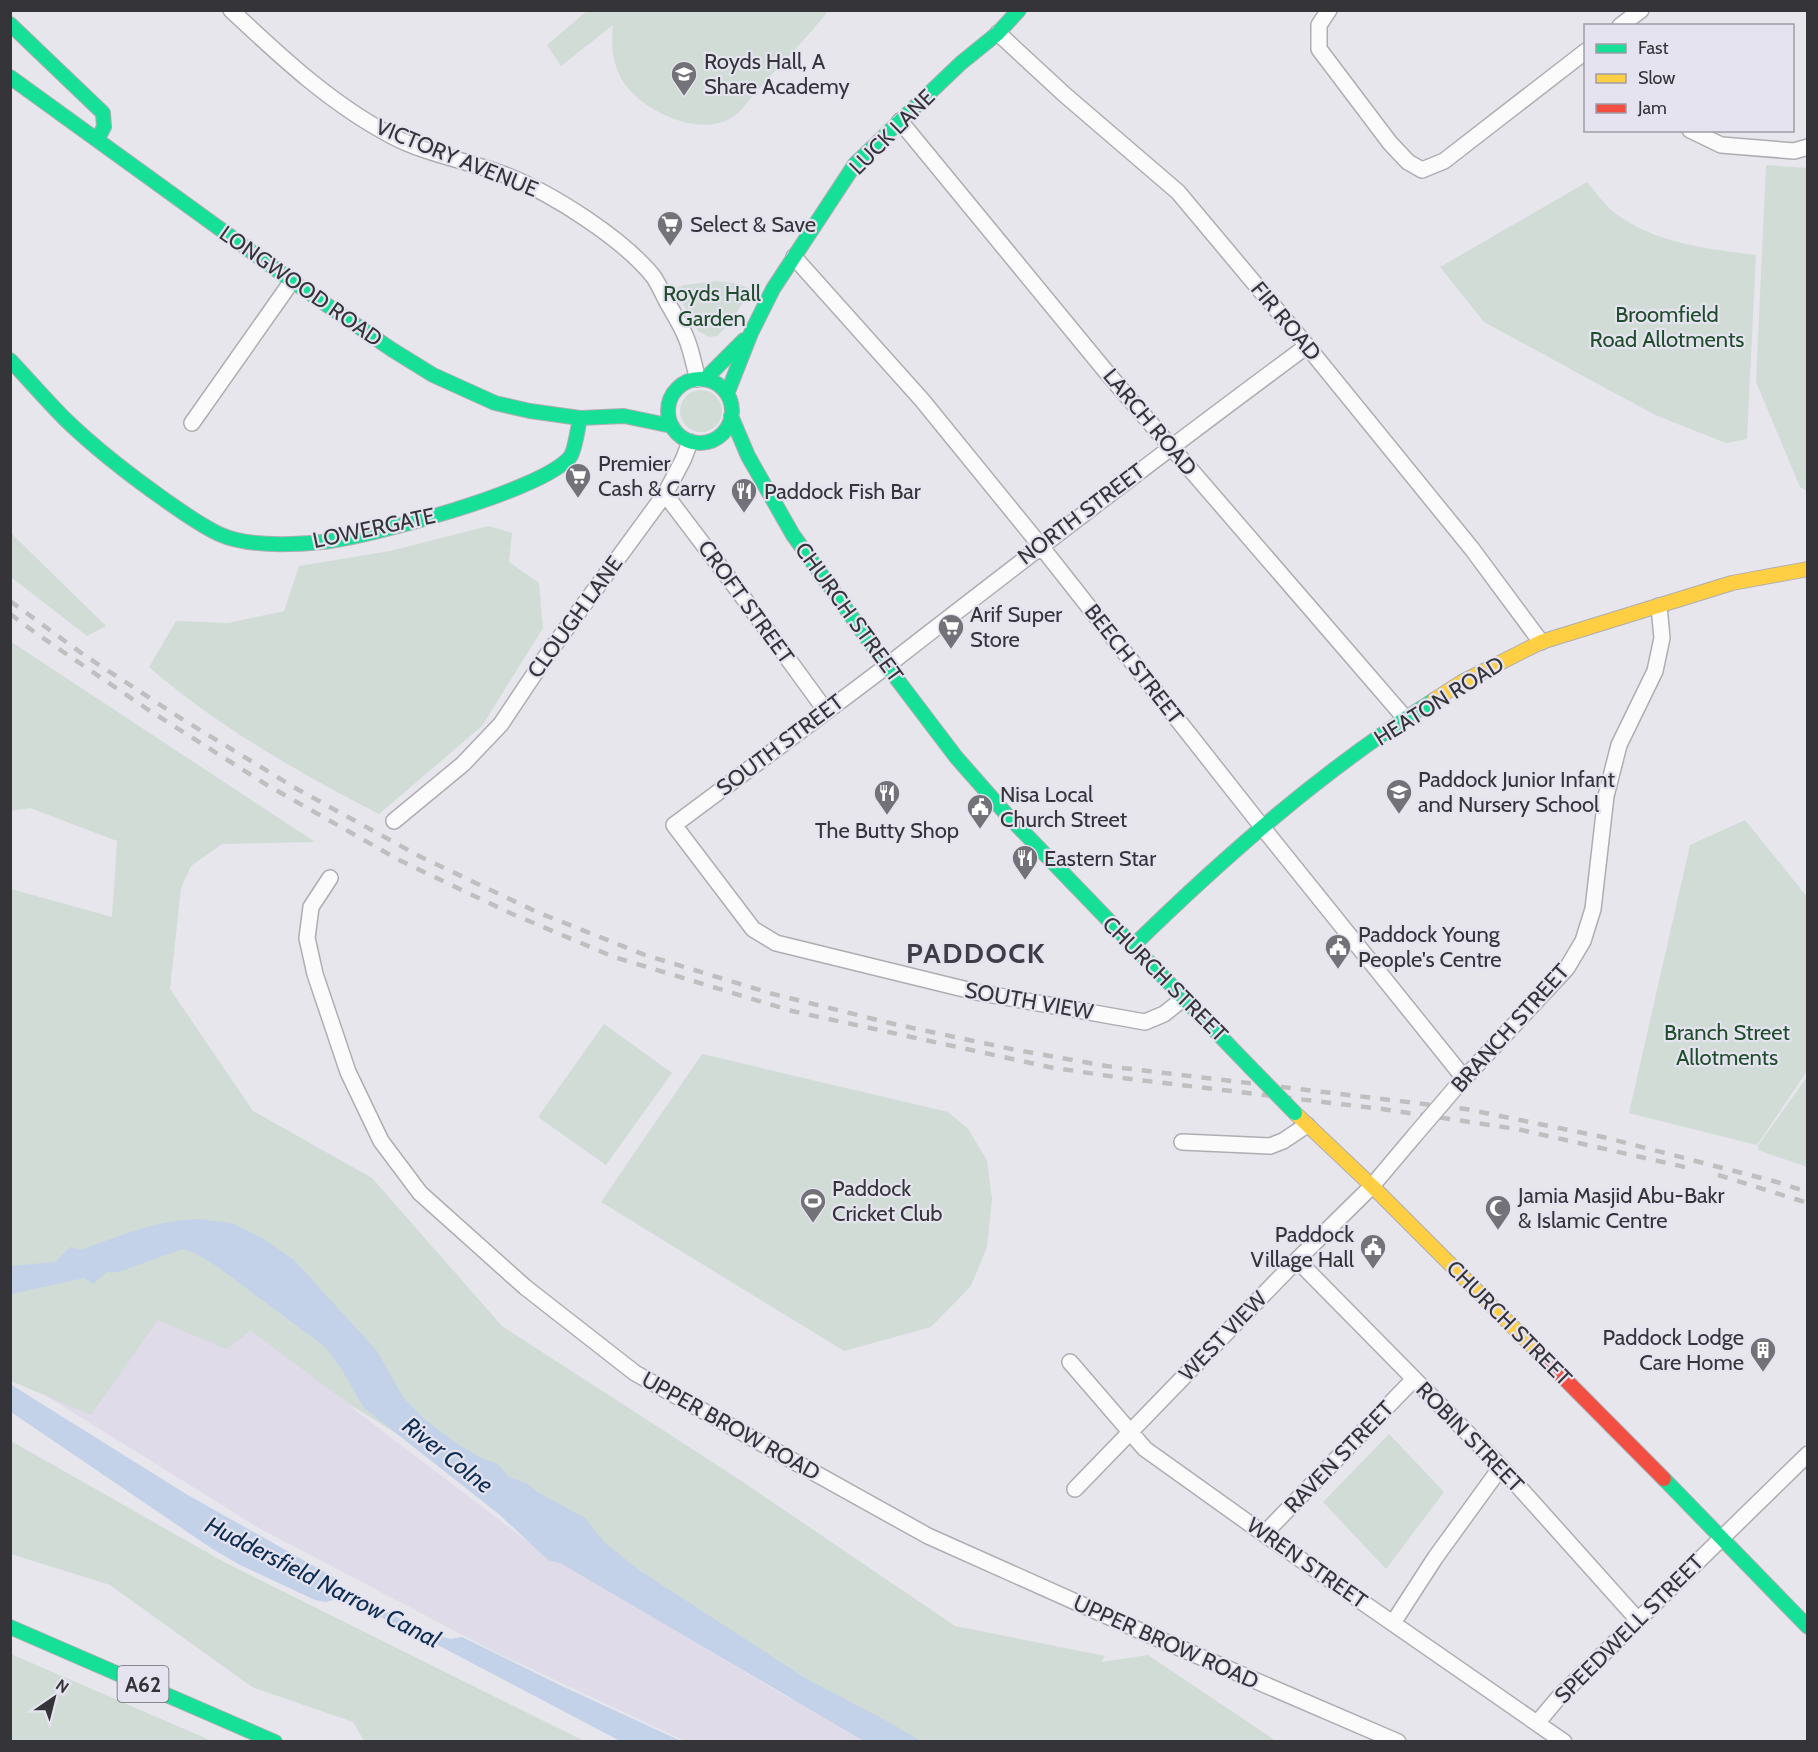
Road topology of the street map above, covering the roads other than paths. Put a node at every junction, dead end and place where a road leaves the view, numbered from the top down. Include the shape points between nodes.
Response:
1 (231, 10) edge
2 (1019, 10) edge
3 (1329, 10) edge
4 (1641, 10) edge
5 (10, 24) edge
6 (1623, 24) edge
7 (998, 33) junction
8 (1584, 53) edge
9 (10, 77) edge
10 (900, 121) junction
11 (1694, 132) edge
12 (98, 140) junction
13 (1808, 147) edge
14 (794, 257) junction
15 (292, 281) junction
16 (751, 333) junction
17 (1308, 346) junction
18 (10, 360) edge
19 (701, 379) junction
20 (728, 394) junction
21 (668, 404) junction
22 (624, 416) junction
23 (732, 416) junction
24 (580, 418) junction
25 (192, 423) dead end
26 (672, 426) junction
27 (711, 441) junction
28 (690, 442) junction
29 (1170, 446) junction
30 (748, 456) junction
31 (664, 494) junction
32 (1040, 545) junction
33 (1808, 569) edge
34 (1659, 606) junction
35 (1541, 642) junction
36 (887, 666) junction
37 (826, 711) junction
38 (1405, 718) junction
39 (394, 821) dead end
40 (674, 825) joint
41 (1263, 828) junction
42 (330, 878) dead end
43 (1132, 947) junction
44 (1184, 998) junction
45 (1460, 1082) junction
46 (1307, 1125) junction
47 (1182, 1142) dead end
48 (1372, 1186) junction
49 (1298, 1260) junction
50 (1070, 1362) dead end
51 (1414, 1380) junction
52 (1130, 1431) junction
53 (1808, 1454) edge
54 (1501, 1467) junction
55 (1075, 1489) dead end
56 (1263, 1534) junction
57 (1722, 1538) junction
58 (1638, 1620) junction
59 (1806, 1622) edge
60 (1393, 1623) junction
61 (10, 1627) edge
62 (1538, 1722) junction
63 (275, 1742) edge
64 (1398, 1742) edge
65 (1564, 1742) edge

1 - 19 street, VICTORY AVENUE via 341,105 394,136 536,189 616,242 653,276 687,340
2 - 7 street, LUCK LANE
3 - 8 street via 1319,25 1320,49 1390,143 1422,170 1444,161
4 - 6 street
5 - 12 street via 104,113 105,127
7 - 10 street, LUCK LANE
7 - 17 street, FIR ROAD via 1178,192
9 - 12 street, LONGWOOD ROAD
10 - 14 street, LUCK LANE via 855,164
10 - 29 street, LARCH ROAD
11 - 13 street via 1721,145 1794,151
12 - 15 street, LONGWOOD ROAD
14 - 16 street, LUCK LANE
14 - 32 street, BEECH STREET via 922,400
15 - 24 street, LONGWOOD ROAD via 391,349 466,392 495,403
15 - 25 street
16 - 19 street, LUCK LANE
16 - 20 street, LUCK LANE
17 - 29 street, NORTH STREET
17 - 35 street, FIR ROAD via 1472,549
18 - 24 street, LOWERGATE via 67,421 140,483 220,535 256,544 349,537 407,524 506,492 551,473 571,456
19 - 20 street
19 - 21 street via 677,388
20 - 23 street
21 - 22 street, LONGWOOD ROAD
21 - 26 street
22 - 24 street, LONGWOOD ROAD
22 - 26 street, LONGWOOD ROAD
23 - 27 street via 727,429
23 - 30 street, CHURCH STREET
26 - 28 street
27 - 28 street
27 - 30 street
28 - 31 street, CLOUGH LANE
29 - 32 street, NORTH STREET
29 - 38 street, LARCH ROAD
30 - 36 street, CHURCH STREET via 793,535
31 - 37 street, CROFT STREET
31 - 39 street, CLOUGH LANE via 501,724 448,787
32 - 36 street, NORTH STREET
32 - 41 street, BEECH STREET
33 - 34 street, HEATON ROAD via 1732,583
34 - 35 street, HEATON ROAD
34 - 45 street, BRANCH STREET via 1662,638 1655,670 1619,745 1606,796 1593,909 1583,941 1567,968
35 - 38 street, HEATON ROAD via 1462,682
36 - 37 street, SOUTH STREET
36 - 43 street, CHURCH STREET via 1007,816
37 - 40 street, SOUTH STREET
38 - 41 street, HEATON ROAD via 1335,768
40 - 44 street, SOUTH VIEW via 753,929 776,943 976,992 1145,1022 1164,1014
41 - 43 street, HEATON ROAD via 1199,881
41 - 45 street, BEECH STREET
42 - 64 street, UPPER BROW ROAD via 310,907 307,938 348,1072 381,1141 420,1193 525,1287 635,1373 928,1536
43 - 44 street, CHURCH STREET
44 - 46 street, CHURCH STREET, bridge
45 - 48 street, BRANCH STREET, bridge
46 - 47 street via 1270,1146
46 - 48 street, CHURCH STREET
48 - 49 street, WEST VIEW
48 - 57 street, CHURCH STREET
49 - 51 street, ROBIN STREET
49 - 52 street, WEST VIEW
50 - 52 street, WREN STREET
51 - 54 street, ROBIN STREET
51 - 56 street, RAVEN STREET
52 - 55 street, WEST VIEW
52 - 56 street, WREN STREET via 1145,1449
53 - 57 street, SPEEDWELL STREET
54 - 58 street, ROBIN STREET
54 - 60 street
56 - 60 street, WREN STREET
57 - 58 street, SPEEDWELL STREET
57 - 59 street, CHURCH STREET
58 - 62 street, SPEEDWELL STREET
60 - 62 street, WREN STREET
61 - 63 street, A62
62 - 65 street, WREN STREET

